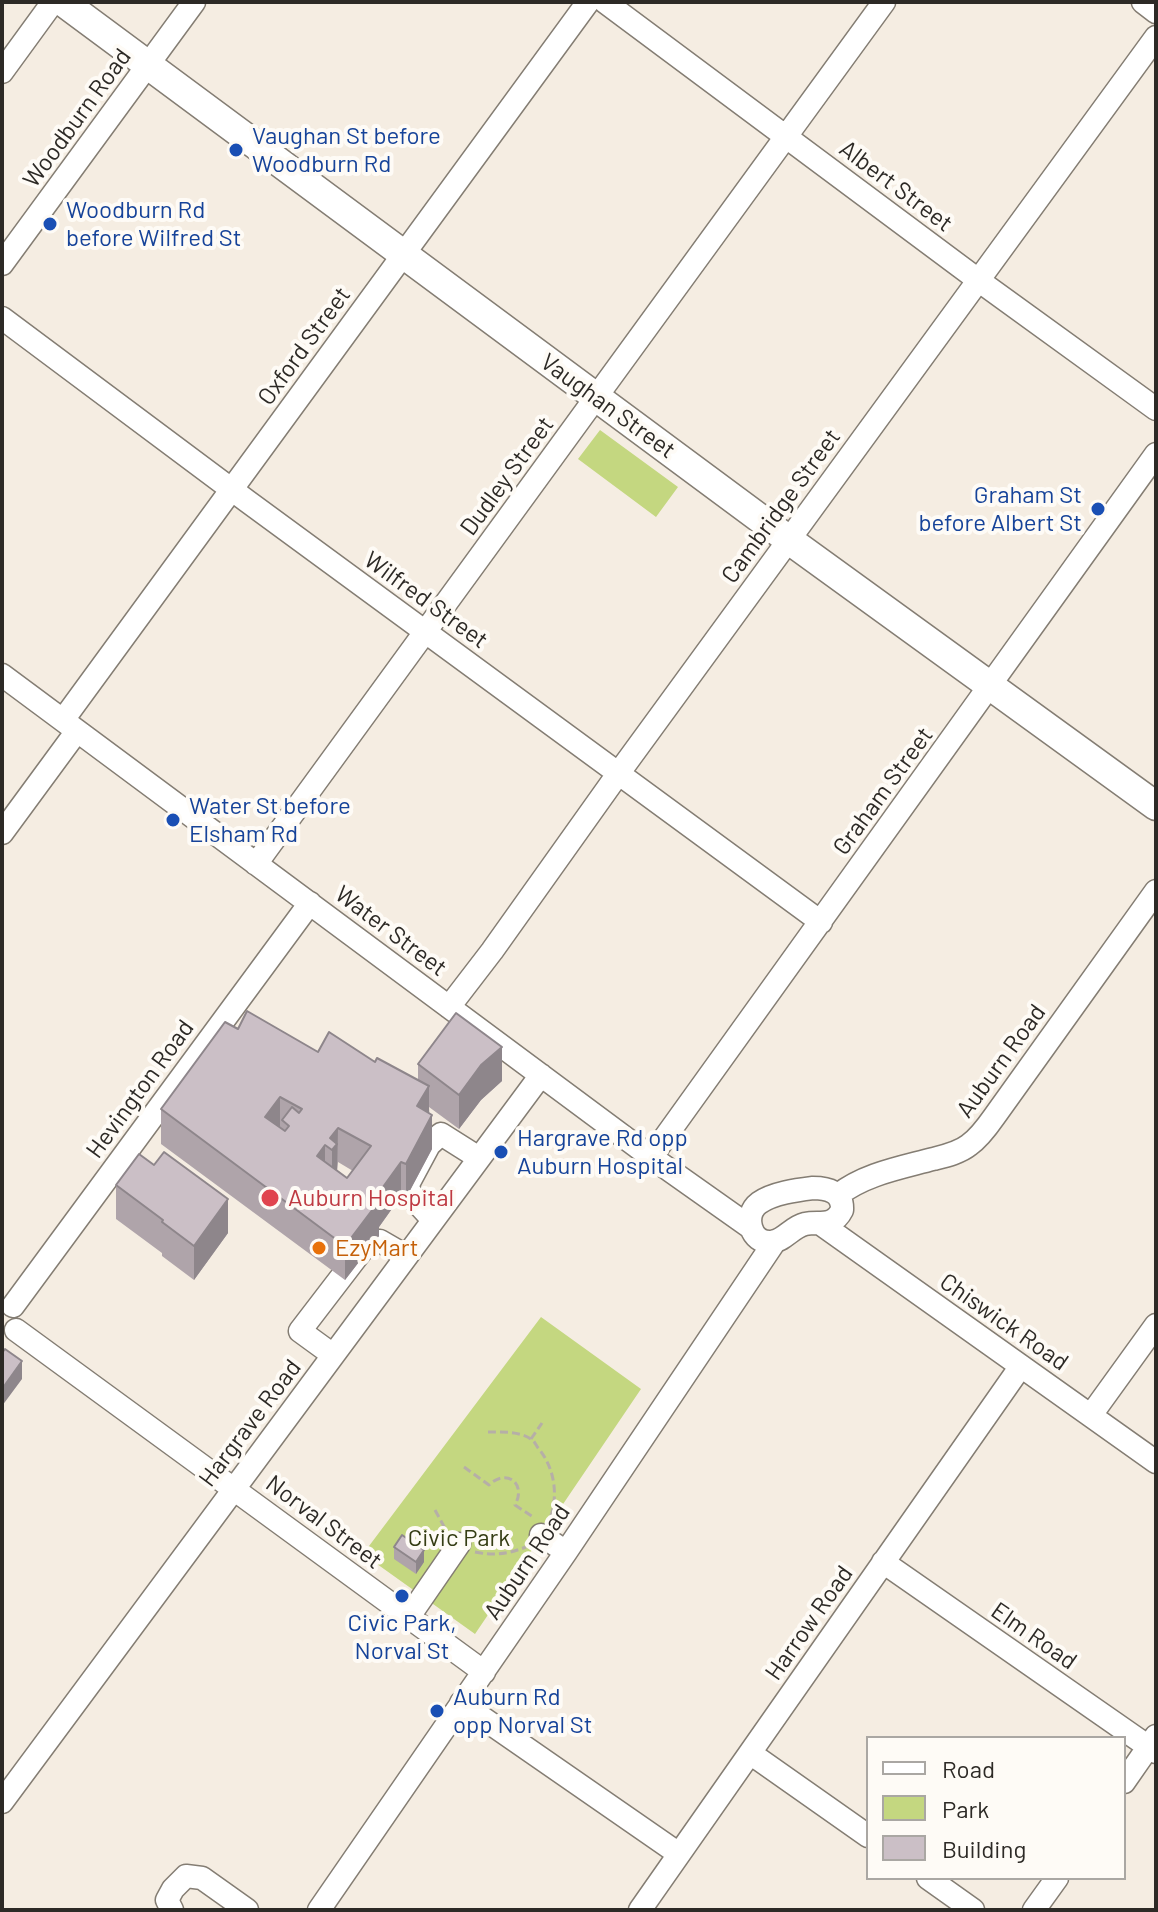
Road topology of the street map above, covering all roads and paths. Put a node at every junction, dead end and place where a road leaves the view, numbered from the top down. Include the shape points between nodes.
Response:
1 (53, 2) edge
2 (63, 2) edge
3 (194, 2) edge
4 (588, 2) edge
5 (605, 2) edge
6 (884, 2) edge
7 (1143, 2) edge
8 (1156, 12) edge
9 (1156, 37) edge
10 (148, 65) junction
11 (2, 72) edge
12 (787, 136) junction
13 (403, 255) junction
14 (2, 264) edge
15 (979, 280) junction
16 (2, 318) edge
17 (596, 398) junction
18 (1156, 409) edge
19 (1156, 454) edge
20 (231, 489) junction
21 (789, 540) junction
22 (426, 631) junction
23 (2, 675) edge
24 (989, 687) junction
25 (70, 726) junction
26 (618, 774) junction
27 (1156, 806) edge
28 (2, 833) edge
29 (256, 864) junction
30 (1156, 891) edge
31 (310, 903) junction
32 (821, 922) junction
33 (449, 1007) junction
34 (541, 1075) junction
35 (651, 1157) junction
36 (479, 1158) junction
37 (838, 1195) junction
38 (433, 1220) junction
39 (821, 1224) junction
40 (750, 1227) junction
41 (775, 1241) junction
42 (406, 1256) junction
43 (7, 1304) edge
44 (1156, 1325) edge
45 (9, 1334) edge
46 (333, 1355) junction
47 (1021, 1366) junction
48 (1091, 1415) junction
49 (542, 1423) dead end
50 (488, 1432) dead end
51 (531, 1439) junction
52 (1156, 1462) edge
53 (464, 1467) dead end
54 (234, 1488) junction
55 (435, 1510) dead end
56 (543, 1531) junction
57 (459, 1544) junction
58 (566, 1552) junction
59 (883, 1562) junction
60 (408, 1618) junction
61 (484, 1672) junction
62 (461, 1703) junction
63 (1154, 1745) edge
64 (750, 1753) junction
65 (1126, 1780) edge
66 (2, 1802) edge
67 (866, 1835) edge
68 (679, 1854) junction
69 (931, 1880) edge
70 (1056, 1880) edge
71 (172, 1910) edge
72 (247, 1910) edge
73 (319, 1910) edge
74 (640, 1910) edge
75 (973, 1910) edge
76 (1034, 1910) edge

1 - 11 street
2 - 10 main road, Vaughan Street
3 - 10 street, Woodburn Road
4 - 13 street, Oxford Street
5 - 12 street, Albert Street
6 - 12 street, Dudley Street
7 - 8 street
9 - 15 street, Cambridge Street
10 - 13 main road, Vaughan Street
10 - 14 street, Woodburn Road
12 - 15 street, Albert Street
12 - 17 street, Dudley Street
13 - 17 main road, Vaughan Street
13 - 20 street, Oxford Street
15 - 18 street, Albert Street
15 - 21 street, Cambridge Street
16 - 20 street, Wilfred Street
17 - 21 main road, Vaughan Street
17 - 22 street, Dudley Street
19 - 24 street, Graham Street
20 - 22 street, Wilfred Street
20 - 25 street, Oxford Street
21 - 24 main road, Vaughan Street
21 - 26 street, Cambridge Street
22 - 26 street, Wilfred Street
22 - 29 street, Dudley Street
23 - 25 street, Water Street
24 - 27 main road, Vaughan Street
24 - 32 street, Graham Street
25 - 28 street, Oxford Street
25 - 29 street, Water Street
26 - 32 street, Wilfred Street
26 - 33 street, Cambridge Street
29 - 31 street, Water Street
30 - 37 street, Auburn Road via 974,1141 946,1155 862,1180
31 - 33 street, Water Street
31 - 43 street, Hevington Road
32 - 35 street, Graham Street
33 - 34 street, Water Street
34 - 35 street, Water Street
34 - 36 street, Hargrave Road
35 - 40 street, Water Street
36 - 38 street, Hargrave Road
36 - 38 street via 441,1134 429,1145 407,1186
37 - 39 street via 839,1216
37 - 40 street via 813,1188 768,1199 755,1207
38 - 42 street, Hargrave Road
39 - 41 street via 797,1226
39 - 47 street, Chiswick Road
40 - 41 street, Water Street via 763,1240
41 - 58 street, Auburn Road
42 - 46 street, Hargrave Road
42 - 46 street via 380,1241 369,1241 300,1331
43 - 45 street via 19,1314 18,1325
44 - 48 street
45 - 54 street, Norval Street
46 - 54 street, Hargrave Road
47 - 48 street, Chiswick Road
47 - 59 street, Harrow Road
48 - 52 street, Chiswick Road
49 - 51 path
50 - 51 path
51 - 56 path via 553,1476 555,1497
53 - 56 path via 489,1485 511,1479 519,1490 515,1505
54 - 60 street, Norval Street
54 - 66 street, Hargrave Road
55 - 57 path
56 - 57 path via 510,1554 475,1552
56 - 58 street
57 - 60 street
58 - 61 street, Auburn Road
59 - 63 street, Elm Road
59 - 64 street, Harrow Road
60 - 61 street, Norval Street
61 - 62 street, Auburn Road
62 - 68 street
62 - 73 street, Auburn Road
63 - 65 street
64 - 67 street
64 - 68 street, Harrow Road
68 - 74 street, Harrow Road
69 - 75 street
70 - 76 street
71 - 72 street via 167,1900 173,1889 186,1876 195,1876

